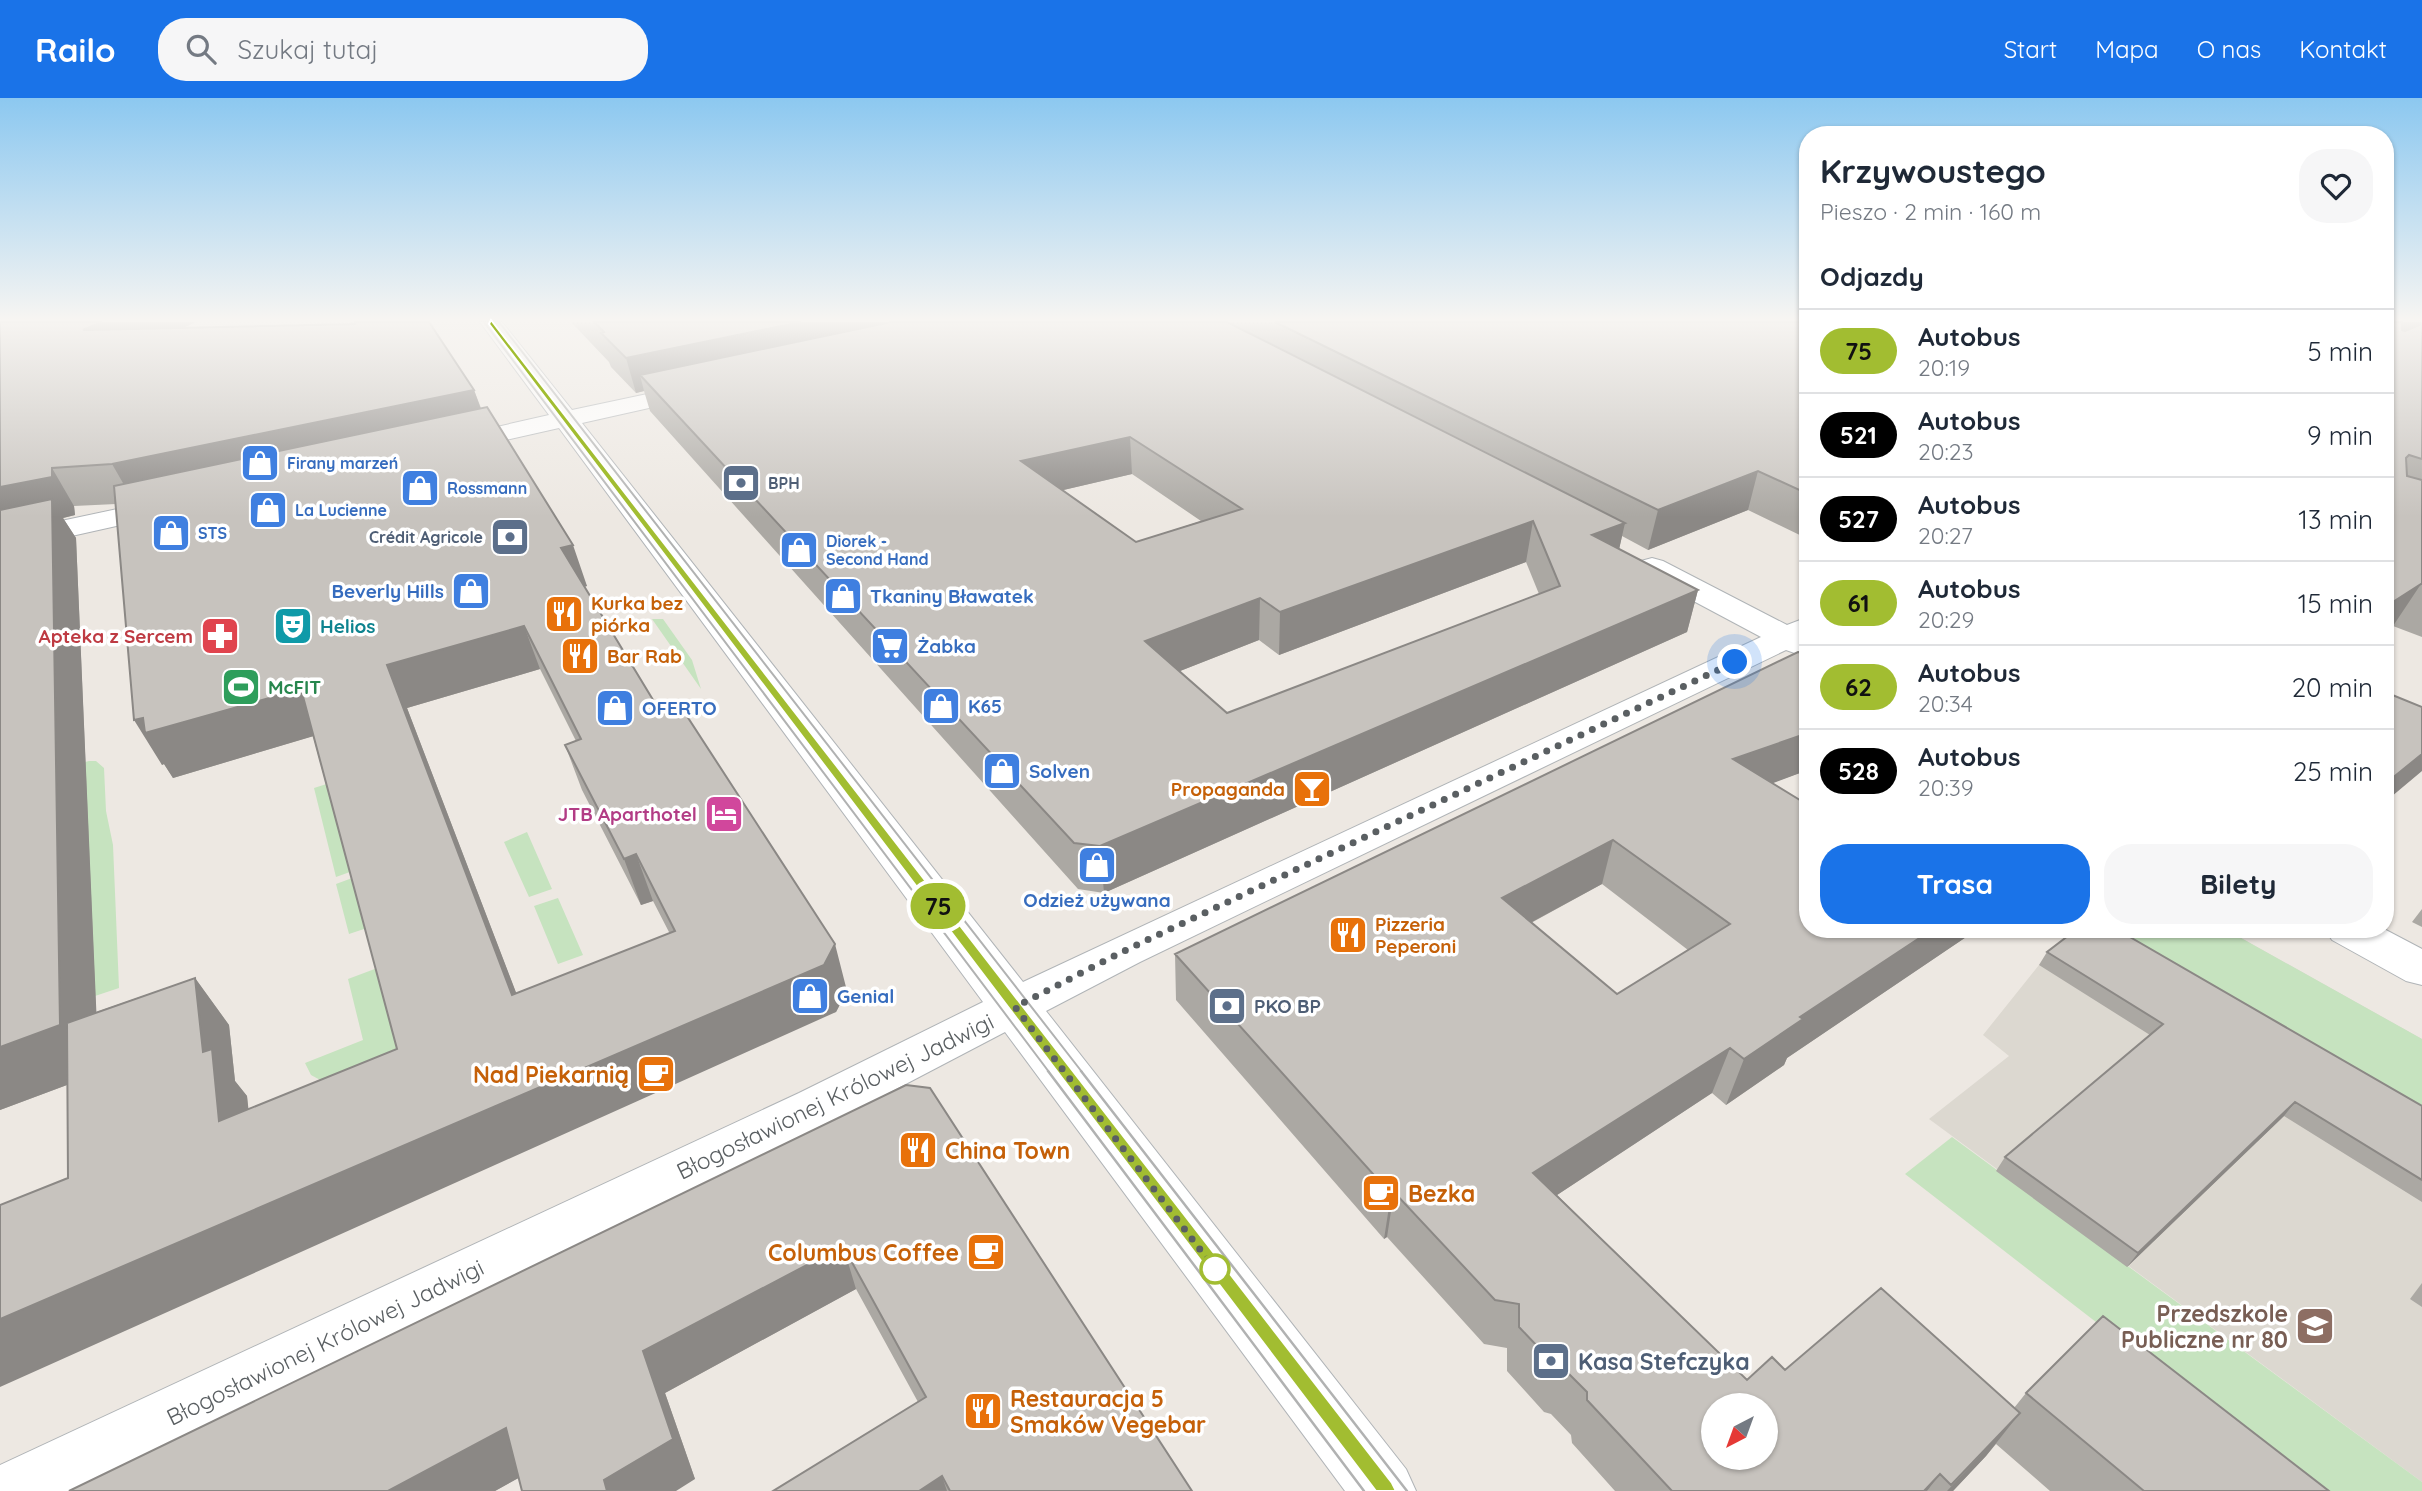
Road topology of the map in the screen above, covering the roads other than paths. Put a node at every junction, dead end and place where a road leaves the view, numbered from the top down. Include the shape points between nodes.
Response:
1 (541, 387) edge
2 (710, 387) edge
3 (565, 419) junction
4 (423, 450) edge
5 (200, 500) edge
6 (0, 543) edge
7 (1635, 558) edge
8 (1799, 638) edge
9 (1799, 638) edge
10 (2364, 938) edge
11 (2422, 969) edge
12 (1015, 1007) junction
13 (14, 1491) edge
14 (1384, 1491) edge

1 - 3 street
2 - 3 street
3 - 4 street
3 - 12 street
5 - 6 street
7 - 9 street
8 - 12 street, Błogosławionej Królowej Jadwigi via 1124,951
10 - 11 street
12 - 13 street, Błogosławionej Królowej Jadwigi
12 - 14 street

